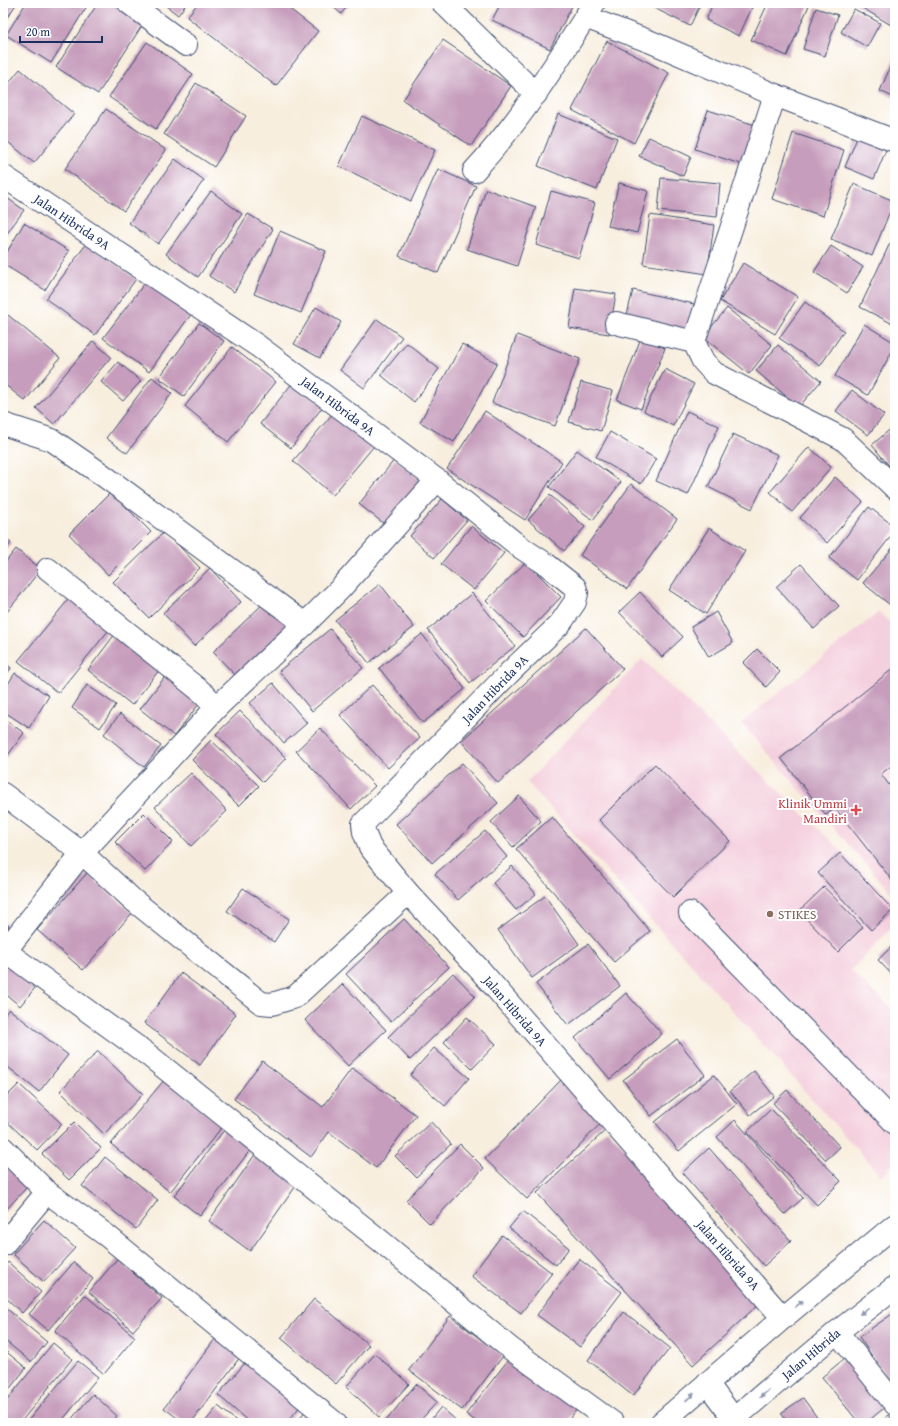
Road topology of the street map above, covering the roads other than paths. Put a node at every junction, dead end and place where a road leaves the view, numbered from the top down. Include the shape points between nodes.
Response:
1 (129, 3) edge
2 (444, 3) edge
3 (590, 10) edge
4 (186, 45) dead end
5 (536, 94) junction
6 (775, 95) junction
7 (895, 141) edge
8 (474, 171) dead end
9 (3, 176) edge
10 (616, 323) dead end
11 (694, 342) junction
12 (3, 424) edge
13 (437, 480) junction
14 (895, 488) edge
15 (48, 570) dead end
16 (305, 624) junction
17 (217, 707) junction
18 (3, 794) edge
19 (82, 853) junction
20 (408, 893) junction
21 (690, 913) dead end
22 (4, 952) edge
23 (895, 1123) edge
24 (3, 1148) edge
25 (47, 1192) junction
26 (895, 1225) edge
27 (3, 1245) edge
28 (895, 1287) edge
29 (782, 1318) junction
30 (837, 1332) junction
31 (707, 1383) junction
32 (895, 1404) edge
33 (732, 1421) edge
34 (335, 1423) edge
35 (613, 1423) edge
36 (661, 1423) edge

1 - 4 street
2 - 5 street
3 - 5 street
3 - 6 street via 651,42
5 - 8 street
6 - 7 street
6 - 11 street
9 - 13 street, Jalan Hibrida 9A via 258,346
10 - 11 street
11 - 14 street via 703,361 714,374 843,439
12 - 16 street via 52,440
13 - 16 street
13 - 20 street, Jalan Hibrida 9A via 520,547 575,587 577,593 575,602 560,624 503,679 363,824 370,847
15 - 17 street via 203,693
16 - 17 street
17 - 19 street
18 - 19 street
19 - 20 street via 133,900 261,1003 272,1004 295,997
19 - 22 street
20 - 29 street, Jalan Hibrida 9A via 480,970
21 - 23 street
22 - 35 street via 147,1054 376,1237 511,1349
24 - 25 street
25 - 27 street
25 - 34 street via 106,1235
29 -> 26 street
28 -> 30 street, Jalan Hibrida
29 - 31 street
30 - 32 street
30 -> 33 street, Jalan Hibrida
31 - 33 street
36 -> 31 street

